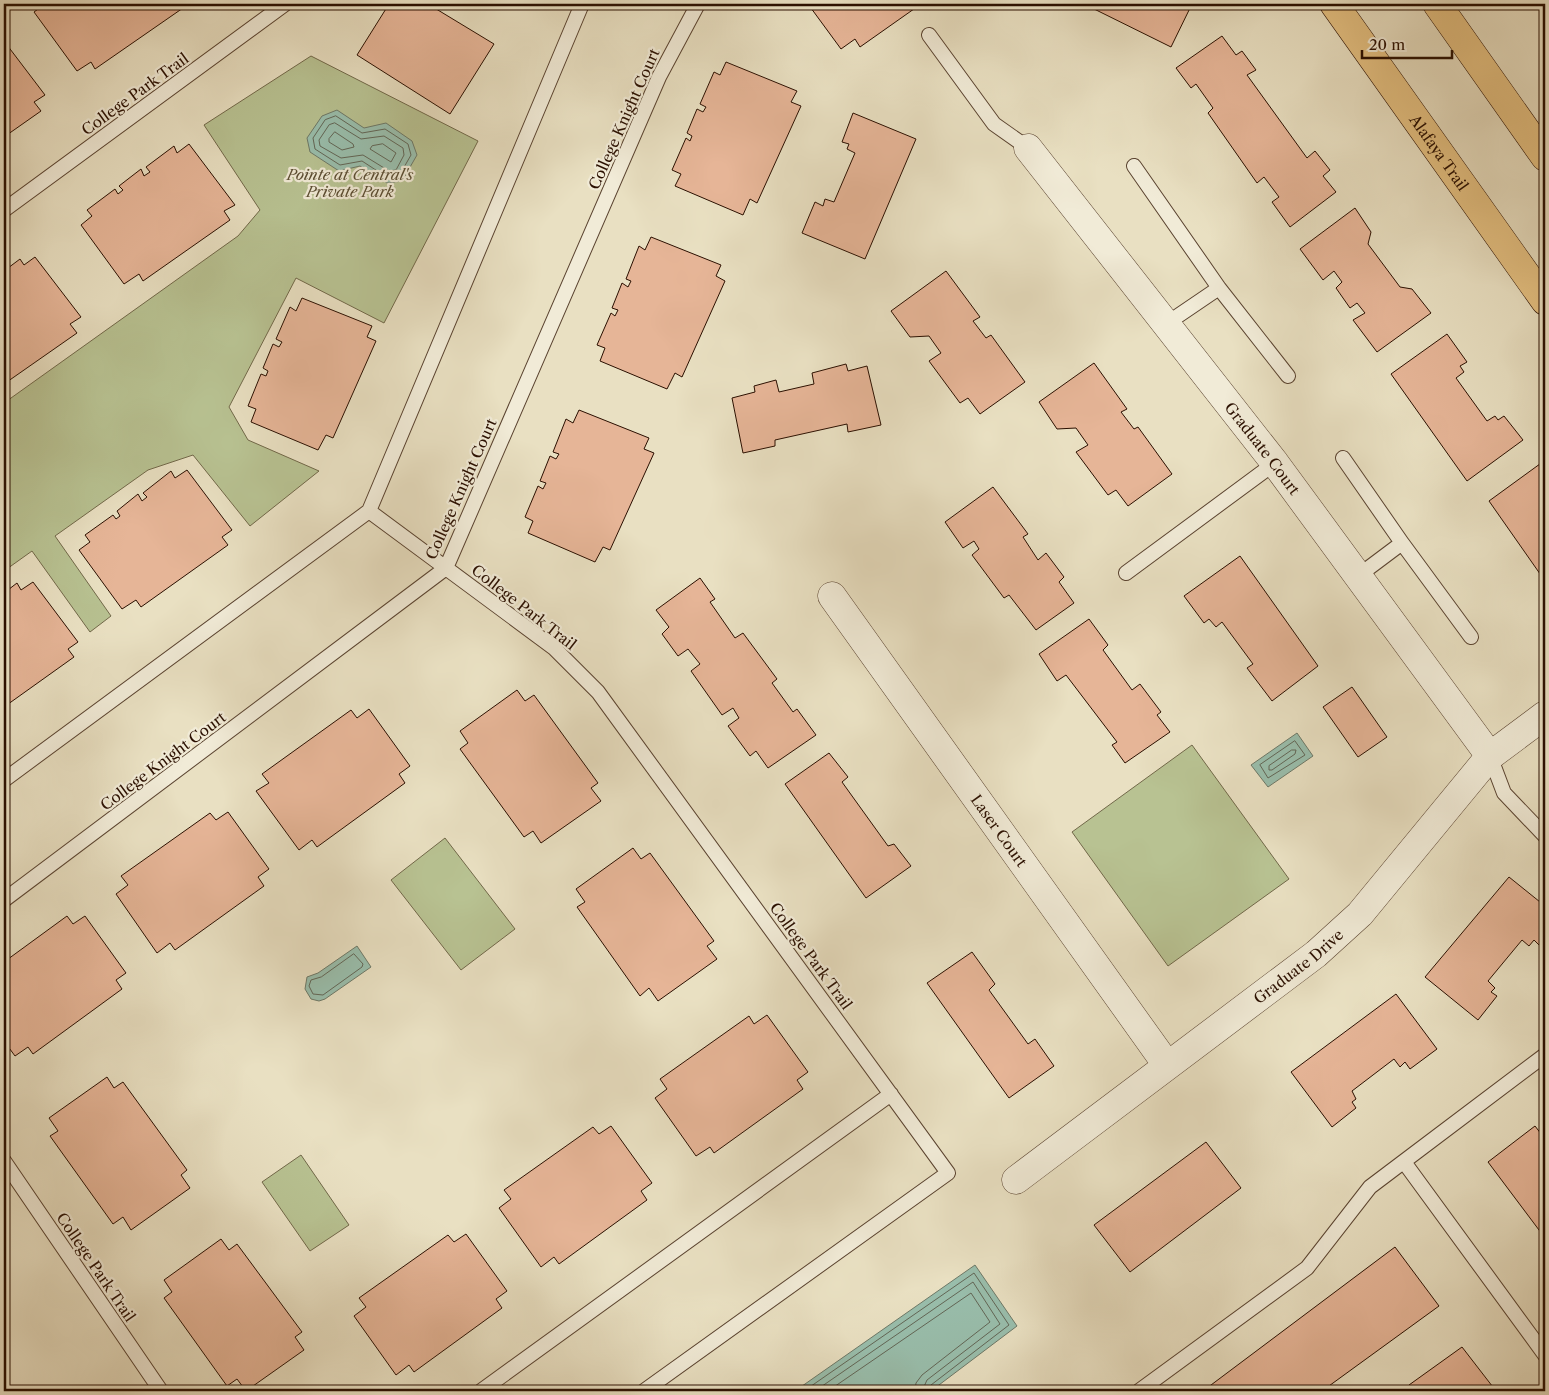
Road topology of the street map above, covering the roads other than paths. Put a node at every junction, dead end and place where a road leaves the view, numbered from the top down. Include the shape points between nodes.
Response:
1 (285, 4) edge
2 (582, 4) edge
3 (1334, 4) edge
4 (1437, 4) edge
5 (693, 6) edge
6 (929, 34) dead end
7 (1028, 148) joint
8 (1545, 157) edge
9 (1134, 166) dead end
10 (4, 210) edge
11 (1219, 288) junction
12 (1545, 301) edge
13 (1166, 324) junction
14 (1288, 376) dead end
15 (1343, 458) dead end
16 (1274, 463) junction
17 (369, 511) junction
18 (1402, 543) junction
19 (446, 568) junction
20 (1126, 573) dead end
21 (1358, 576) junction
22 (832, 596) dead end
23 (1471, 637) dead end
24 (1545, 715) edge
25 (1490, 756) junction
26 (4, 780) edge
27 (1545, 836) edge
28 (4, 900) edge
29 (1545, 1056) edge
30 (1166, 1065) junction
31 (891, 1094) junction
32 (4, 1161) edge
33 (1404, 1162) junction
34 (1016, 1180) dead end
35 (1545, 1355) edge
36 (161, 1391) edge
37 (481, 1391) edge
38 (644, 1391) edge
39 (1138, 1391) edge

1 - 10 lane, College Park Trail
2 - 17 lane
3 - 12 main road, Alafaya Trail
4 - 8 main road
5 - 19 lane, College Knight Court via 659,77
6 - 7 lane via 994,124
7 - 13 street, Graduate Court
9 - 11 lane
11 - 13 lane
11 - 14 lane
13 - 16 street, Graduate Court
15 - 18 lane
16 - 20 lane
16 - 21 street, Graduate Court
17 - 19 lane, College Park Trail
17 - 26 lane
18 - 21 lane
18 - 23 lane
19 - 28 lane, College Knight Court
19 - 31 lane, College Park Trail via 554,648 598,692
21 - 25 street, Graduate Court
22 - 30 street, Laser Court
24 - 25 street, Graduate Drive
25 - 27 lane via 1504,793
25 - 30 street, Graduate Drive via 1360,914 1316,954
29 - 33 lane
30 - 34 street, Graduate Drive
31 - 37 lane
31 - 38 lane, College Park Trail via 948,1172
32 - 36 lane, College Park Trail
33 - 35 lane
33 - 39 lane via 1370,1187 1307,1268

